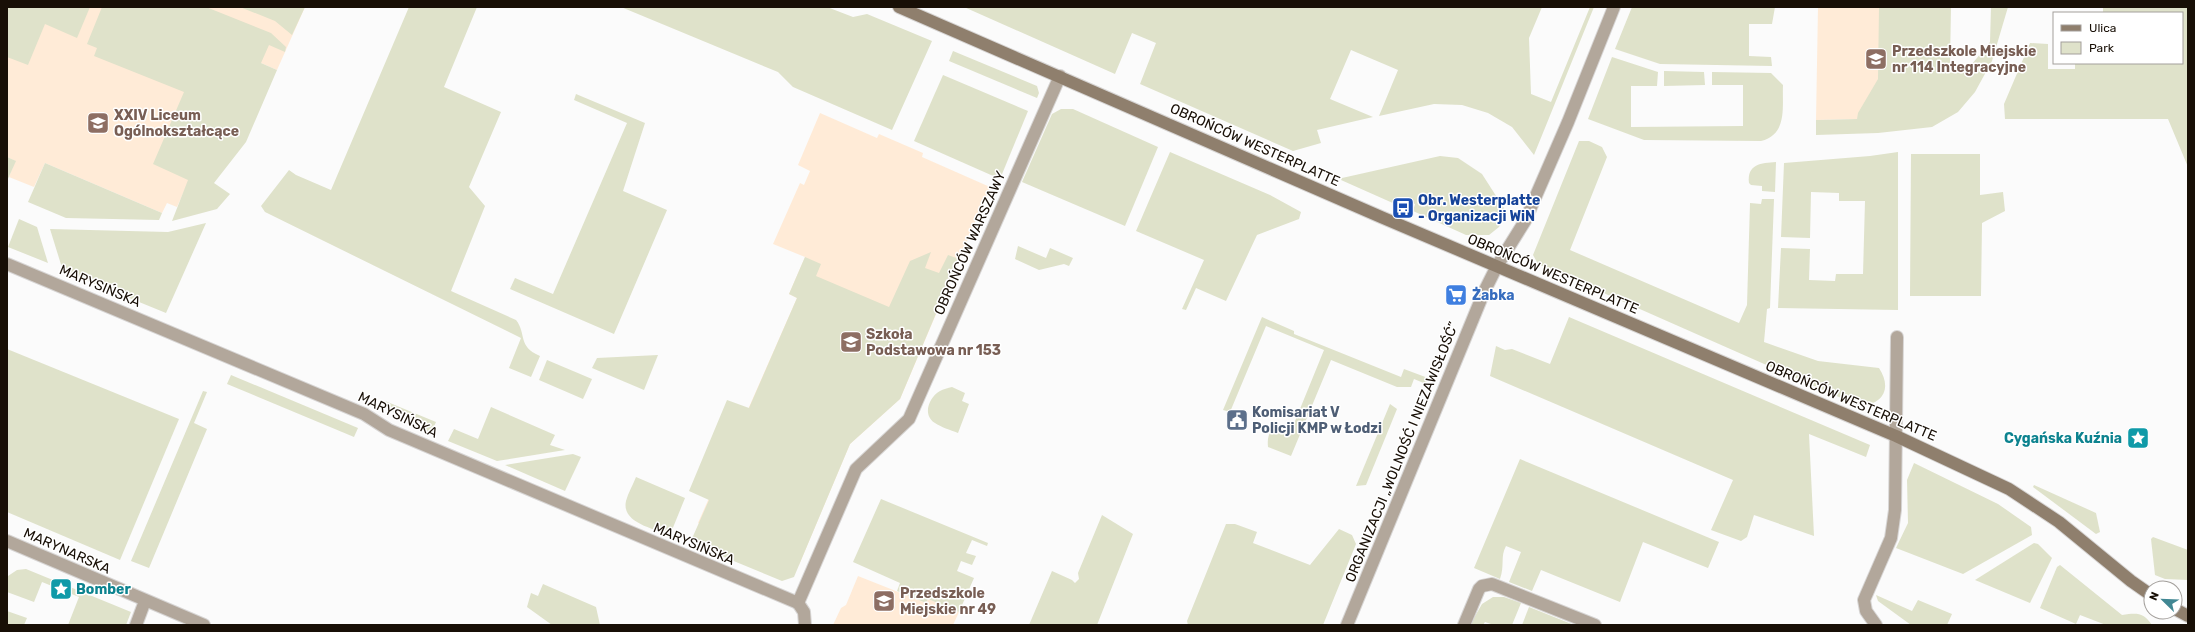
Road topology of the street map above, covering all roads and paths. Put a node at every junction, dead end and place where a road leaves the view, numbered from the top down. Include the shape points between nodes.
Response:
1 (899, 7) edge
2 (1614, 7) edge
3 (1060, 76) junction
4 (7, 264) edge
5 (1497, 266) junction
6 (1897, 337) dead end
7 (1896, 436) junction
8 (7, 541) edge
9 (2143, 589) edge
10 (146, 601) junction
11 (798, 603) junction
12 (136, 625) edge
13 (204, 625) edge
14 (806, 625) edge
15 (1347, 625) edge
16 (1464, 625) edge
17 (1595, 625) edge
18 (1876, 625) edge

1 - 3 street, OBROŃCÓW WESTERPLATTE
2 - 5 street, ORGANIZACJI „WOLNOŚĆ I NIEZAWISŁOŚĆ” via 1525,221
3 - 5 street, OBROŃCÓW WESTERPLATTE
3 - 11 street, OBROŃCÓW WARSZAWY via 910,419 856,469
4 - 11 street, MARYSIŃSKA via 364,414 389,430
5 - 7 street, OBROŃCÓW WESTERPLATTE
5 - 15 street, ORGANIZACJI „WOLNOŚĆ I NIEZAWISŁOŚĆ”
6 - 7 street
7 - 9 street, OBROŃCÓW WESTERPLATTE via 2009,489 2059,522
7 - 18 street via 1893,530 1864,600 1866,611
8 - 10 street, MARYNARSKA
10 - 12 street
10 - 13 street, MARYNARSKA
11 - 14 street via 804,612
16 - 17 street via 1479,589 1492,584

